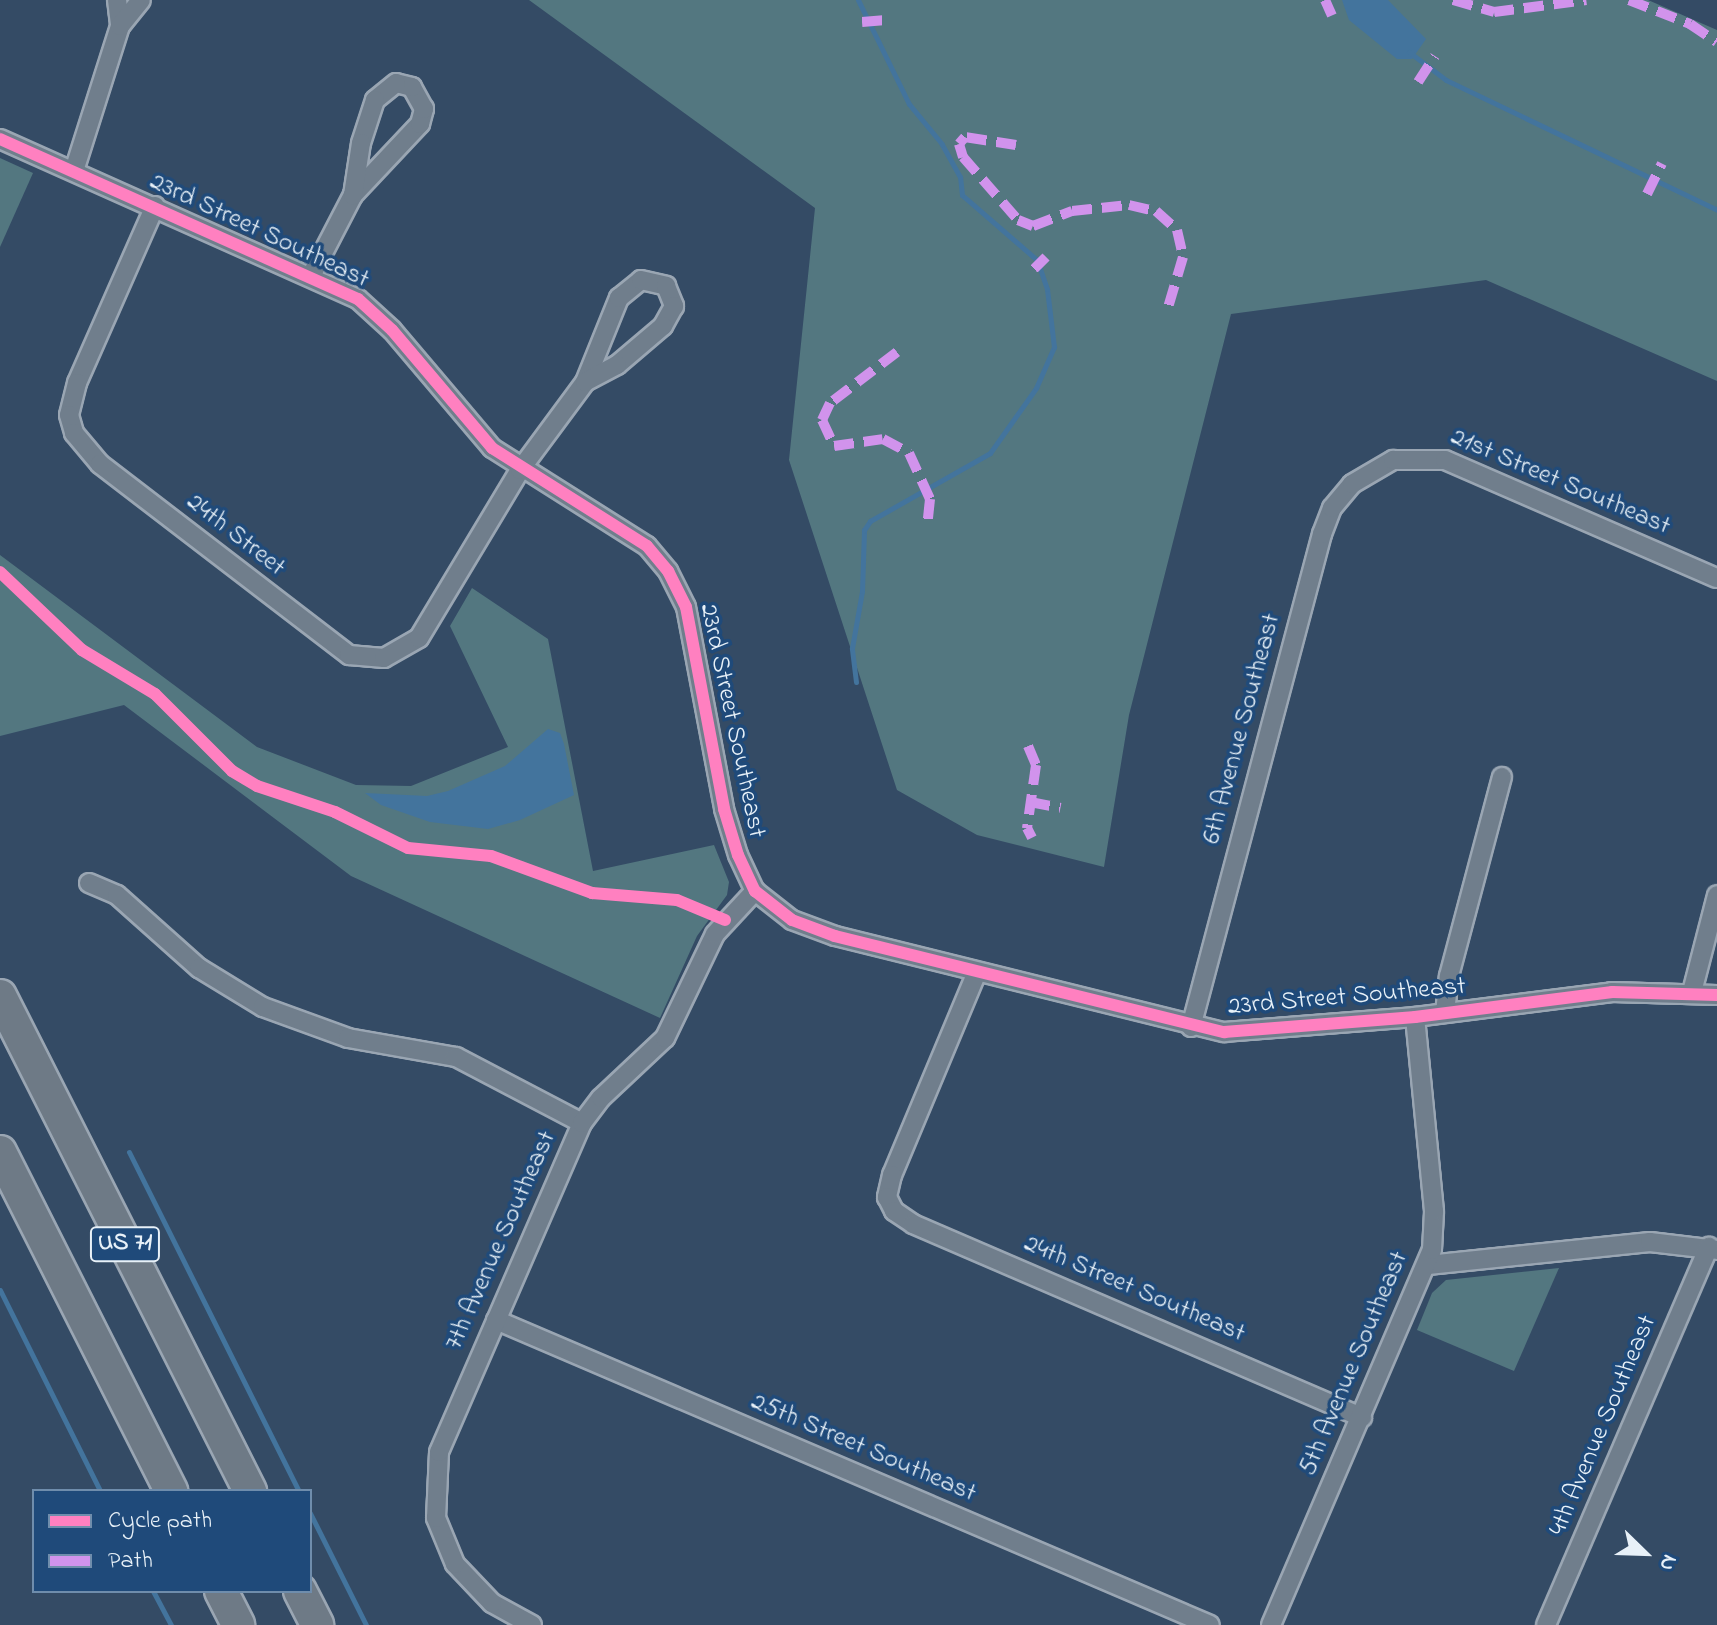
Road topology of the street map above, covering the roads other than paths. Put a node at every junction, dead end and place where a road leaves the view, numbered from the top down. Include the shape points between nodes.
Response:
1 (117, 0) edge
2 (141, 0) edge
3 (120, 26) junction
4 (0, 139) edge
5 (74, 171) junction
6 (353, 195) junction
7 (155, 206) junction
8 (312, 274) junction
9 (585, 382) junction
10 (1381, 465) joint
11 (520, 470) junction
12 (1717, 578) edge
13 (1502, 777) dead end
14 (89, 883) dead end
15 (755, 891) junction
16 (1717, 895) edge
17 (977, 972) junction
18 (1692, 992) junction
19 (1717, 995) edge
20 (0, 996) edge
21 (1445, 1013) junction
22 (1415, 1017) junction
23 (1191, 1027) junction
24 (582, 1123) junction
25 (0, 1152) edge
26 (0, 1167) edge
27 (1713, 1249) edge
28 (1428, 1265) junction
29 (60, 1272) junction
30 (496, 1320) junction
31 (1362, 1417) junction
32 (170, 1489) edge
33 (249, 1489) edge
34 (222, 1593) edge
35 (301, 1593) edge
36 (238, 1625) edge
37 (317, 1625) edge
38 (532, 1625) edge
39 (1210, 1625) edge
40 (1271, 1625) edge
41 (1546, 1625) edge

1 - 3 street
2 - 3 street
3 - 5 street
4 - 5 street, 23rd Street Southeast
5 - 7 street, 23rd Street Southeast
6 - 6 street via 375,100 396,83 412,87 423,102 420,124
6 - 8 street
7 - 8 street, 23rd Street Southeast
7 - 11 street, 24th Street via 77,383 71,426 100,464 330,644 360,658 384,658 419,638
8 - 11 street, 23rd Street Southeast via 372,309 483,439
9 - 9 street via 626,288 641,280 666,286 674,306 668,321 617,365
9 - 11 street
10 - 12 street, 21st Street Southeast via 1417,457 1468,467
10 - 23 street, 6th Avenue Southeast via 1352,484 1327,520
11 - 15 street, 23rd Street Southeast via 639,539 675,583 694,637 731,837
13 - 21 street via 1449,976
14 - 24 street via 117,895 199,968 263,1007 348,1038 456,1057
15 - 17 street, 23rd Street Southeast via 792,920 819,932
15 - 24 street, 7th Avenue Southeast via 715,934 665,1038
16 - 18 street
17 - 23 street, 23rd Street Southeast
17 - 31 street, 24th Street Southeast via 892,1175 889,1205 913,1224
18 - 19 street, 23rd Street Southeast
18 - 21 street, 23rd Street Southeast via 1612,992
20 - 33 highway, US 71
21 - 22 street, 23rd Street Southeast
22 - 23 street, 23rd Street Southeast via 1235,1033
22 - 28 street, 5th Avenue Southeast via 1434,1211
24 - 30 street, 7th Avenue Southeast
25 - 29 highway, US 71
26 - 29 highway
27 - 28 street via 1650,1242
27 - 41 street, 4th Avenue Southeast
28 - 31 street, 5th Avenue Southeast
29 - 32 highway, US 71
30 - 38 street, 7th Avenue Southeast via 439,1452 433,1496 443,1540 459,1570 492,1603
30 - 39 street, 25th Street Southeast
31 - 40 street, 5th Avenue Southeast
34 - 36 highway
35 - 37 highway

